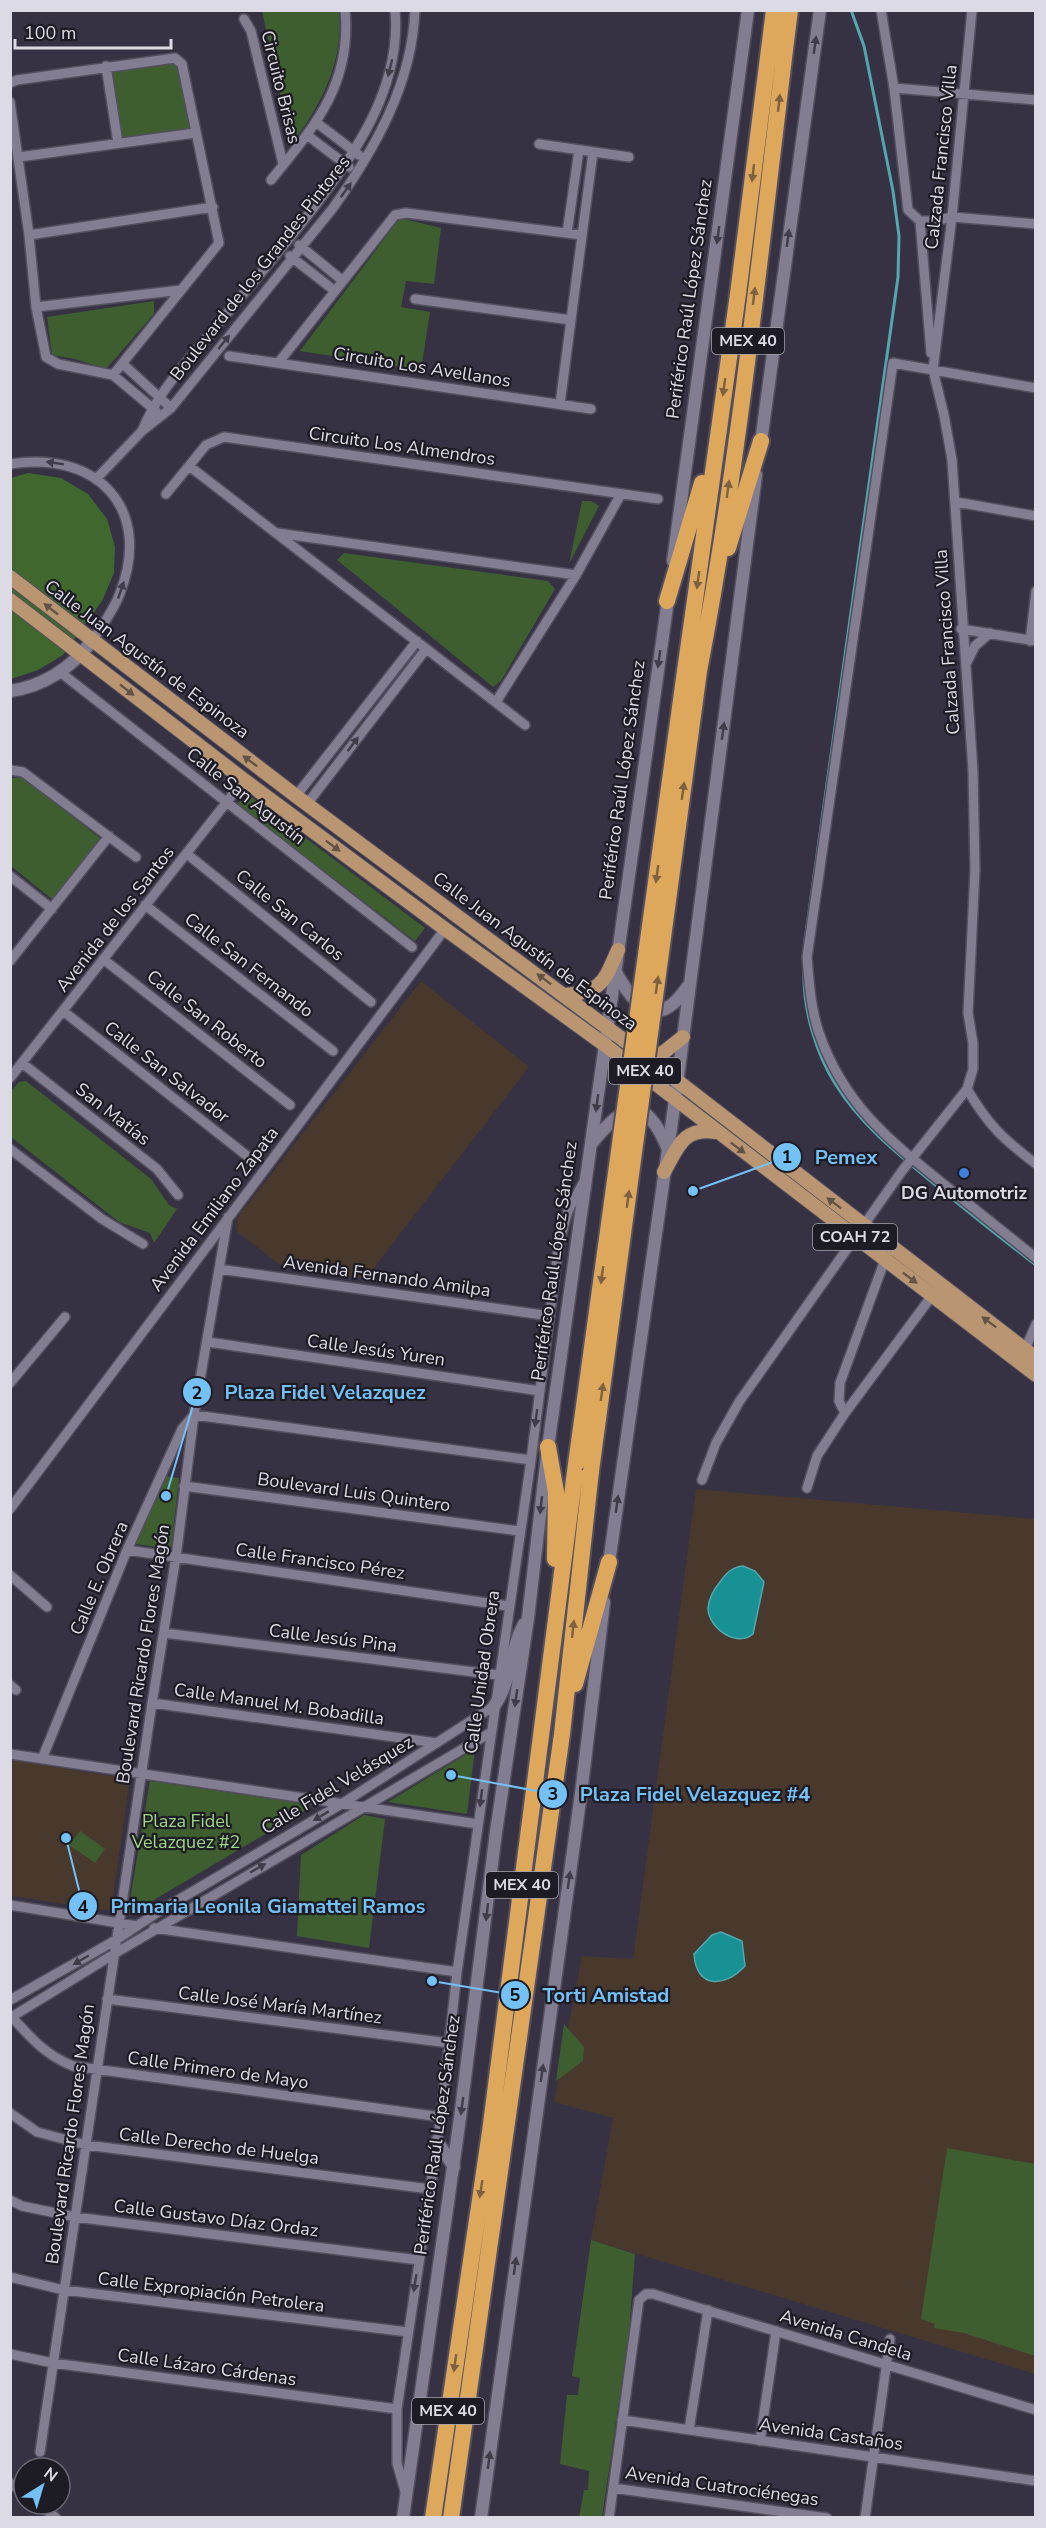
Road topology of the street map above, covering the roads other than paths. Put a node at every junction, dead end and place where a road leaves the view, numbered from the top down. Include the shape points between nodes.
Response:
1 (345, 10) edge
2 (395, 10) edge
3 (414, 10) edge
4 (748, 10) edge
5 (774, 10) edge
6 (790, 10) edge
7 (820, 10) edge
8 (881, 10) edge
9 (972, 10) edge
10 (244, 19) dead end
11 (106, 66) junction
12 (10, 83) edge
13 (894, 88) junction
14 (964, 93) junction
15 (1035, 100) edge
16 (10, 102) edge
17 (317, 123) junction
18 (195, 133) junction
19 (307, 135) junction
20 (118, 143) junction
21 (539, 144) dead end
22 (579, 150) junction
23 (354, 152) junction
24 (593, 152) junction
25 (19, 157) junction
26 (629, 157) dead end
27 (366, 161) junction
28 (284, 164) junction
29 (346, 165) junction
30 (358, 174) junction
31 (271, 180) dead end
32 (213, 207) junction
33 (952, 217) junction
34 (920, 221) junction
35 (1035, 224) edge
36 (567, 233) junction
37 (29, 234) junction
38 (582, 235) junction
39 (290, 238) junction
40 (302, 247) junction
41 (281, 248) junction
42 (293, 258) junction
43 (343, 281) junction
44 (181, 290) junction
45 (335, 291) junction
46 (415, 299) dead end
47 (36, 308) junction
48 (571, 320) junction
49 (229, 356) dead end
50 (279, 362) junction
51 (123, 364) junction
52 (933, 370) junction
53 (113, 375) junction
54 (1035, 388) edge
55 (158, 396) junction
56 (560, 404) junction
57 (152, 407) junction
58 (171, 408) junction
59 (591, 409) dead end
60 (162, 416) junction
61 (719, 422) junction
62 (142, 431) junction
63 (761, 441) junction
64 (10, 464) edge
65 (189, 466) junction
66 (97, 478) junction
67 (166, 494) dead end
68 (621, 494) junction
69 (658, 499) dead end
70 (956, 502) junction
71 (1035, 516) edge
72 (275, 532) junction
73 (576, 574) junction
74 (10, 577) edge
75 (1035, 591) edge
76 (713, 598) junction
77 (10, 600) edge
78 (667, 601) junction
79 (962, 628) junction
80 (990, 633) junction
81 (92, 641) junction
82 (1033, 641) edge
83 (417, 642) junction
84 (426, 649) junction
85 (81, 654) junction
86 (965, 666) junction
87 (692, 671) junction
88 (60, 672) junction
89 (388, 679) junction
90 (397, 686) junction
91 (10, 691) edge
92 (496, 702) junction
93 (525, 725) dead end
94 (10, 770) edge
95 (244, 780) junction
96 (302, 800) junction
97 (227, 802) junction
98 (109, 836) junction
99 (187, 854) junction
100 (136, 857) dead end
101 (10, 876) edge
102 (434, 898) junction
103 (145, 905) junction
104 (52, 909) junction
105 (445, 929) junction
106 (476, 929) junction
107 (412, 946) dead end
108 (618, 950) junction
109 (103, 959) junction
110 (10, 961) edge
111 (615, 971) junction
112 (690, 984) junction
113 (565, 996) junction
114 (371, 1002) dead end
115 (63, 1011) junction
116 (608, 1027) junction
117 (683, 1037) junction
118 (605, 1045) junction
119 (333, 1051) dead end
120 (649, 1059) junction
121 (22, 1063) junction
122 (10, 1078) edge
123 (677, 1081) junction
124 (967, 1089) junction
125 (675, 1100) junction
126 (290, 1105) dead end
127 (717, 1132) junction
128 (591, 1143) junction
129 (668, 1148) junction
130 (10, 1149) edge
131 (251, 1159) dead end
132 (911, 1159) junction
133 (1035, 1164) edge
134 (664, 1172) junction
135 (586, 1178) junction
136 (178, 1195) dead end
137 (228, 1217) junction
138 (861, 1232) junction
139 (143, 1244) dead end
140 (888, 1253) junction
141 (1035, 1258) edge
142 (219, 1269) junction
143 (937, 1290) junction
144 (550, 1316) junction
145 (65, 1317) dead end
146 (1035, 1324) edge
147 (208, 1342) junction
148 (1027, 1356) edge
149 (1035, 1375) edge
150 (10, 1383) edge
151 (540, 1390) junction
152 (845, 1413) junction
153 (194, 1415) junction
154 (548, 1447) junction
155 (531, 1460) junction
156 (583, 1468) junction
157 (702, 1480) dead end
158 (184, 1486) junction
159 (807, 1488) dead end
160 (10, 1509) edge
161 (519, 1531) junction
162 (127, 1550) junction
163 (176, 1557) junction
164 (609, 1562) junction
165 (10, 1575) edge
166 (508, 1606) junction
167 (47, 1607) dead end
168 (528, 1618) junction
169 (164, 1633) junction
170 (554, 1647) junction
171 (498, 1675) junction
172 (152, 1703) junction
173 (494, 1706) junction
174 (490, 1732) junction
175 (562, 1734) junction
176 (438, 1743) junction
177 (10, 1754) edge
178 (42, 1759) junction
179 (142, 1775) junction
180 (343, 1803) junction
181 (364, 1806) junction
182 (478, 1824) junction
183 (10, 1905) edge
184 (118, 1923) junction
185 (136, 1926) junction
186 (156, 1929) junction
187 (116, 1940) junction
188 (114, 1954) junction
189 (457, 1972) junction
190 (107, 1999) junction
191 (10, 2000) edge
192 (11, 2016) edge
193 (449, 2043) junction
194 (96, 2071) junction
195 (10, 2113) edge
196 (441, 2117) junction
197 (437, 2141) junction
198 (86, 2145) junction
199 (454, 2167) junction
200 (430, 2189) junction
201 (10, 2200) edge
202 (75, 2217) junction
203 (419, 2260) junction
204 (10, 2277) edge
205 (64, 2290) junction
206 (708, 2310) junction
207 (776, 2331) junction
208 (408, 2332) junction
209 (890, 2339) dead end
210 (11, 2356) edge
211 (53, 2363) junction
212 (886, 2366) junction
213 (397, 2409) junction
214 (1035, 2410) edge
215 (622, 2420) junction
216 (689, 2430) junction
217 (760, 2441) junction
218 (40, 2452) dead end
219 (873, 2457) junction
220 (1035, 2481) edge
221 (613, 2488) junction
222 (406, 2495) junction
223 (403, 2517) edge
224 (433, 2517) edge
225 (451, 2517) edge
226 (481, 2517) edge
227 (609, 2517) edge
228 (827, 2517) edge
229 (865, 2517) edge

1 - 17 street via 347,34 342,65
2 -> 23 street, Boulevard de los Grandes Pintores via 388,77
3 - 27 street, Boulevard de los Grandes Pintores via 414,33 403,79
4 -> 78 main road, Periférico Raúl López Sánchez
5 -> 61 highway, MEX 40
76 -> 6 highway, MEX 40
63 -> 7 main road
8 - 13 street
9 - 14 street, Calzada Francisco Villa
10 - 28 street, Circuito Brisas via 251,30
11 - 12 street
11 - 18 street via 179,59
11 - 20 street
13 - 14 street
13 - 34 street via 908,210
14 - 15 street
14 - 33 street, Calzada Francisco Villa
16 - 25 street
17 - 19 street
17 - 23 street, Circuito Brisas
18 - 20 street
18 - 32 street
19 - 28 street
19 - 29 street, Circuito Brisas
20 - 25 street
21 - 22 street
22 - 24 street
22 - 36 street
23 - 27 street, Circuito Brisas
23 - 29 street, Boulevard de los Grandes Pintores
24 - 26 street
24 - 38 street
25 - 37 street
27 - 30 street, Boulevard de los Grandes Pintores
28 - 31 street
29 - 30 street, Circuito Brisas
29 - 39 street, Boulevard de los Grandes Pintores
40 -> 30 street, Boulevard de los Grandes Pintores
32 - 37 street
32 - 44 street via 219,243
33 - 34 street
33 - 35 street
33 - 52 street, Calzada Francisco Villa
34 - 52 street
36 - 38 street
36 - 43 street via 400,213 391,219
37 - 47 street
38 - 48 street
39 - 40 street
39 - 41 street, Boulevard de los Grandes Pintores
40 - 42 street, Boulevard de los Grandes Pintores
40 - 43 street
41 - 42 street
41 - 55 street, Boulevard de los Grandes Pintores
42 - 45 street
58 -> 42 street, Boulevard de los Grandes Pintores
43 - 45 street
44 - 47 street
44 - 51 street
45 - 50 street
46 - 48 street
47 - 53 street via 48,360
48 - 56 street
49 - 50 street, Circuito Los Avellanos
50 - 56 street, Circuito Los Avellanos
51 - 53 street
51 - 55 street
52 - 54 street
52 - 70 street, Calzada Francisco Villa via 944,415
52 - 132 street via 893,363 807,957 811,999 832,1065 871,1122
53 - 57 street
55 - 57 street, Boulevard de los Grandes Pintores
55 - 58 street
56 - 59 street, Circuito Los Avellanos
57 - 60 street
57 - 62 street, Boulevard de los Grandes Pintores
58 - 60 street, Boulevard de los Grandes Pintores
60 - 62 street, Boulevard de los Grandes Pintores
61 - 78 highway
61 -> 87 highway, MEX 40
62 - 66 street, Boulevard de los Grandes Pintores
63 - 76 highway
112 -> 63 main road
66 -> 64 street via 54,462
65 - 67 street, Circuito Los Almendros
65 - 68 street, Circuito Los Almendros via 206,445 224,437
65 - 72 street
81 -> 66 street via 120,594 129,550 121,507
68 - 69 street, Circuito Los Almendros
68 - 73 street
70 - 71 street
70 - 79 street, Calzada Francisco Villa
72 - 73 street
72 - 83 street
73 - 92 street
81 -> 74 main road, Calle Juan Agustín de Espinoza
75 - 82 street
76 - 87 highway, MEX 40
77 - 85 main road, Calle Juan Agustín de Espinoza
78 -> 108 main road, Periférico Raúl López Sánchez
79 - 80 street
79 - 86 street, Calzada Francisco Villa
80 - 82 street
80 - 86 street via 975,646
81 - 85 main road
96 -> 81 main road, Calle Juan Agustín de Espinoza
83 - 84 street
83 - 89 street
84 - 90 street
84 - 92 street
85 - 88 main road
85 -> 95 main road, Calle Juan Agustín de Espinoza
86 - 124 street, Calzada Francisco Villa via 975,870 968,1014 973,1069
87 - 156 highway, MEX 40, bridge
88 - 91 main road via 44,682
88 - 97 street, Calle San Agustín
89 - 90 street
89 - 96 street
96 -> 90 street
92 - 93 street
94 - 98 street via 23,772
95 - 97 street, Avenida de los Santos
95 -> 105 main road, Calle Juan Agustín de Espinoza
96 - 102 main road, Calle Juan Agustín de Espinoza
97 - 99 street, Avenida de los Santos
97 - 107 street, Calle San Agustín
98 - 100 street
98 - 104 street
99 - 103 street, Avenida de los Santos
99 - 114 street, Calle San Carlos
101 - 104 street
102 - 105 main road
102 - 106 main road, Calle Juan Agustín de Espinoza
103 - 109 street, Avenida de los Santos
103 - 119 street, Calle San Fernando
104 - 110 street
105 - 106 main road
105 - 118 main road, Calle Juan Agustín de Espinoza
105 - 137 street, Avenida Emiliano Zapata
113 -> 106 main road, Calle Juan Agustín de Espinoza
108 - 111 main road, Periférico Raúl López Sánchez
108 - 113 main road via 598,986 585,994
109 - 115 street, Avenida de los Santos
109 - 126 street, Calle San Roberto
111 - 112 main road via 629,995 647,1008 670,1006
111 - 116 main road, Periférico Raúl López Sánchez
112 - 117 main road
113 - 116 main road, Calle Juan Agustín de Espinoza
115 - 121 street, Avenida de los Santos
115 - 131 street, Calle San Salvador
116 - 118 main road, Periférico Raúl López Sánchez
116 - 120 main road, Calle Juan Agustín de Espinoza / COAH 72
117 - 120 main road
117 - 123 main road
118 - 125 main road, Calle Juan Agustín de Espinoza / COAH 72
118 -> 128 main road, Periférico Raúl López Sánchez
120 - 123 main road, Calle Juan Agustín de Espinoza / COAH 72
121 - 122 street, Avenida de los Santos
121 - 136 street, San Matías via 157,1169
123 - 125 main road
138 -> 123 main road, Calle Juan Agustín de Espinoza / COAH 72
124 - 132 street, Calzada Francisco Villa
124 - 133 street via 995,1131
125 - 127 main road, Calle Juan Agustín de Espinoza / COAH 72
125 - 129 main road
127 - 134 main road via 692,1133
127 -> 138 main road, Calle Juan Agustín de Espinoza / COAH 72
128 - 129 main road via 615,1116 635,1110 651,1117
128 - 135 main road, Periférico Raúl López Sánchez
129 - 134 main road
130 - 139 street via 102,1219
132 - 138 street, Calzada Francisco Villa
132 - 141 street
164 -> 134 main road
135 - 144 street, Calle Unidad Obrera via 562,1228
135 - 154 main road, Periférico Raúl López Sánchez
137 - 142 street, Boulevard Ricardo Flores Magón
137 - 160 street, Avenida Emiliano Zapata
138 - 140 main road, Calle Juan Agustín de Espinoza / COAH 72
138 - 157 street, Calzada Francisco Villa via 739,1402 716,1443
140 - 143 main road, Calle Juan Agustín de Espinoza / COAH 72
140 - 152 street via 840,1383 839,1401
142 - 144 street, Avenida Fernando Amilpa
142 - 147 street, Boulevard Ricardo Flores Magón
143 - 148 main road, Calle Juan Agustín de Espinoza / COAH 72
143 - 152 street
144 - 151 street, Calle Unidad Obrera
145 - 150 street
146 - 148 street
147 - 151 street, Calle Jesús Yuren
147 - 153 street, Boulevard Ricardo Flores Magón
148 - 149 main road, Calle Juan Agustín de Espinoza / COAH 72
151 -> 155 street, Calle Unidad Obrera
152 - 159 street via 817,1456
153 - 155 street
153 - 158 street, Boulevard Ricardo Flores Magón
153 - 162 street, Calle E. Obrera via 182,1428
154 -> 168 main road, Periférico Raúl López Sánchez
154 - 170 highway via 556,1492
155 - 161 street, Calle Unidad Obrera
156 - 170 highway, MEX 40
175 -> 156 highway, MEX 40
158 - 161 street, Boulevard Luis Quintero
158 - 163 street, Boulevard Ricardo Flores Magón
161 - 166 street, Calle Unidad Obrera
162 - 163 street, Calle Francisco Pérez
162 - 178 street, Calle E. Obrera
163 - 166 street, Calle Francisco Pérez
163 - 169 street, Boulevard Ricardo Flores Magón
164 - 175 highway
226 -> 164 main road via 579,1810
165 - 167 street
166 - 171 street, Calle Unidad Obrera
168 - 173 main road via 513,1646 503,1692
168 -> 199 main road, Periférico Raúl López Sánchez via 496,1832
169 - 171 street, Calle Jesús Pina
169 - 172 street, Boulevard Ricardo Flores Magón
170 -> 224 highway, MEX 40 via 490,2133
171 - 173 street, Calle Unidad Obrera
172 - 176 street, Calle Manuel M. Bobadilla
172 - 179 street, Boulevard Ricardo Flores Magón
173 - 174 street, Calle Unidad Obrera
173 - 176 street, Calle Fidel Velásquez
174 - 181 street, Calle Fidel Velásquez
174 -> 182 street, Calle Unidad Obrera
175 - 225 highway, MEX 40
176 - 180 street, Calle Fidel Velásquez
177 - 178 street
178 - 179 street
179 - 180 street
179 - 184 street, Boulevard Ricardo Flores Magón
180 - 181 street
180 -> 185 street, Calle Fidel Velásquez
181 - 182 street
186 -> 181 street, Calle Fidel Velásquez
182 - 189 street, Calle Unidad Obrera
183 - 184 street
184 - 185 street
184 - 187 street, Boulevard Ricardo Flores Magón
185 - 186 street
185 - 187 street, Calle Fidel Velásquez
186 - 188 street, Calle Fidel Velásquez
186 - 189 street
187 - 188 street, Boulevard Ricardo Flores Magón
187 -> 191 street, Calle Fidel Velásquez
188 - 190 street, Boulevard Ricardo Flores Magón
188 - 192 street, Calle Fidel Velásquez
189 - 193 street, Calle Unidad Obrera
190 - 193 street, Calle José María Martínez
190 - 194 street, Boulevard Ricardo Flores Magón
192 - 194 street, Calle Primero de Mayo via 48,2054
193 - 196 street, Calle Unidad Obrera
194 - 196 street, Calle Primero de Mayo
194 - 198 street, Boulevard Ricardo Flores Magón
195 - 198 street, Calle Derecho de Huelga via 37,2132
196 - 197 street, Calle Unidad Obrera
197 - 199 main road
197 - 200 street, Calle Unidad Obrera
198 - 200 street, Calle Derecho de Huelga
198 - 202 street, Boulevard Ricardo Flores Magón
199 - 222 main road, Periférico Raúl López Sánchez
200 - 203 street, Calle Unidad Obrera
201 - 202 street, Calle Gustavo Díaz Ordaz
202 - 203 street, Calle Gustavo Díaz Ordaz
202 - 205 street, Boulevard Ricardo Flores Magón
203 -> 208 street, Calle Unidad Obrera
204 - 205 street, Calle Expropiación Petrolera
205 - 208 street, Calle Expropiación Petrolera
205 - 211 street, Boulevard Ricardo Flores Magón
206 - 207 street, Avenida Candela
206 - 215 street, Avenida Candela via 653,2294 639,2300
206 - 216 street
207 - 212 street, Avenida Candela
207 - 217 street
208 - 213 street, Calle Unidad Obrera
209 - 212 street
210 - 211 street, Calle Lázaro Cárdenas
211 - 213 street, Calle Lázaro Cárdenas
211 - 218 street, Boulevard Ricardo Flores Magón
212 - 214 street, Avenida Candela
212 - 219 street
213 - 222 street, Calle Unidad Obrera via 397,2463
215 - 216 street, Avenida Castaños
215 - 221 street
216 - 217 street, Avenida Castaños
217 - 219 street, Avenida Castaños
219 - 220 street, Avenida Castaños
219 - 229 street
221 - 227 street
221 - 228 street, Avenida Cuatrociénegas
222 - 223 main road, Periférico Raúl López Sánchez

